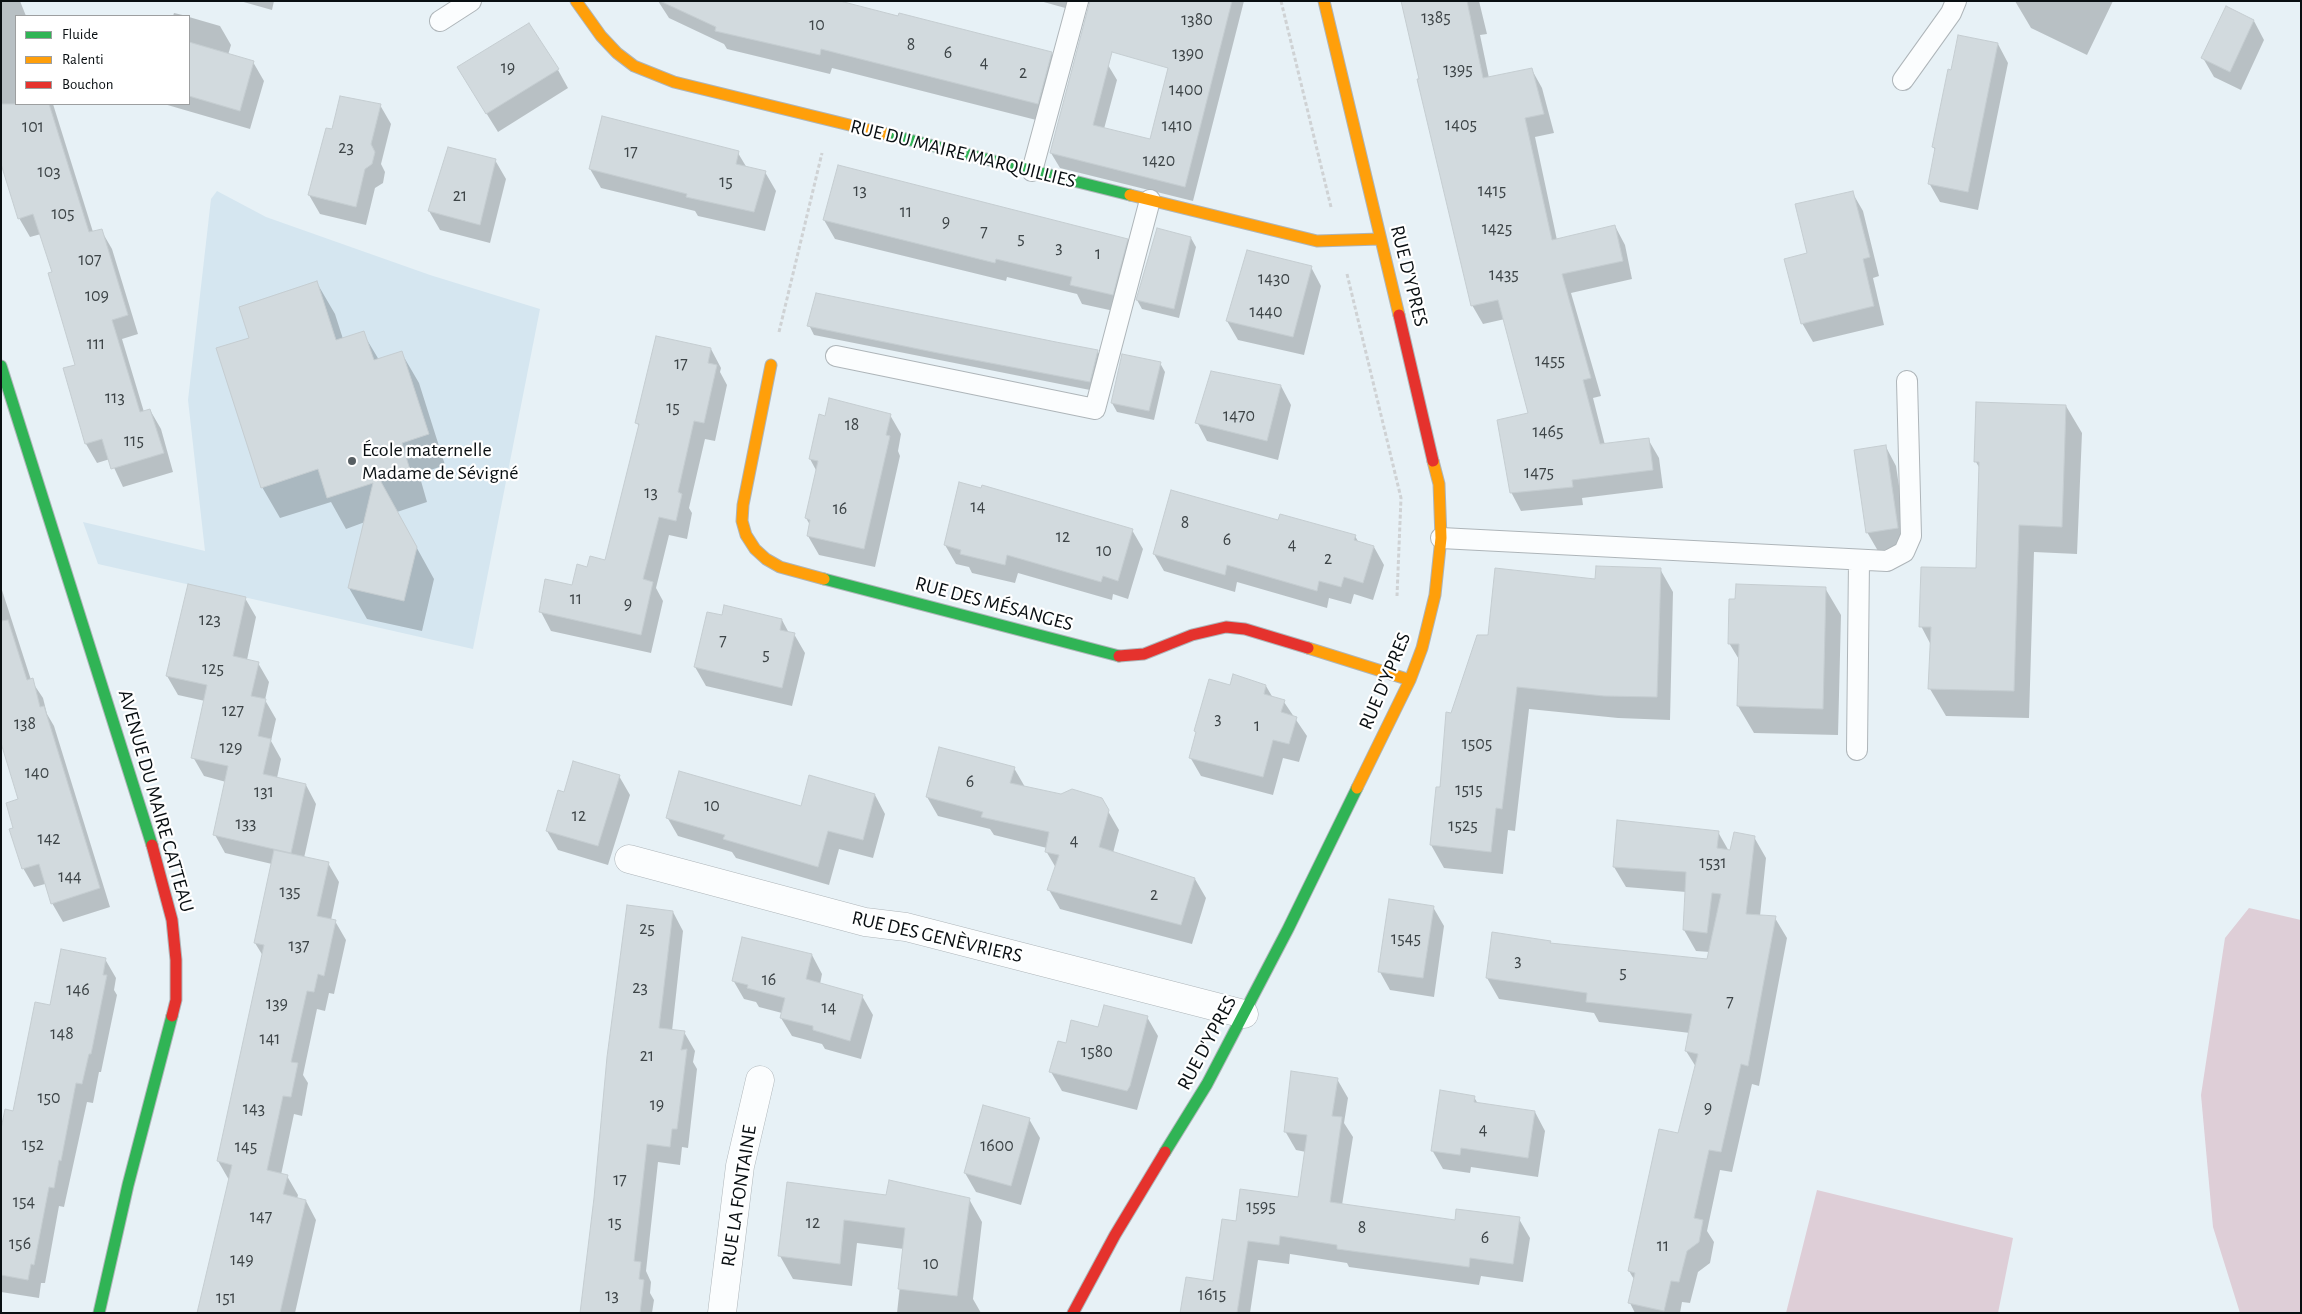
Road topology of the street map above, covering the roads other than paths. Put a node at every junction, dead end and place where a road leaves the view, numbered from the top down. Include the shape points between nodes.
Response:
1 (472, 1) edge
2 (576, 1) edge
3 (1078, 1) edge
4 (1324, 1) edge
5 (1956, 1) edge
6 (440, 21) dead end
7 (1904, 80) dead end
8 (1032, 171) junction
9 (1150, 200) junction
10 (1380, 239) junction
11 (836, 356) dead end
12 (771, 365) road end
13 (1, 366) edge
14 (1907, 381) dead end
15 (1441, 538) junction
16 (1859, 560) junction
17 (1410, 680) junction
18 (1857, 750) dead end
19 (629, 859) dead end
20 (1244, 1014) junction
21 (760, 1080) dead end
22 (99, 1313) edge
23 (722, 1313) edge
24 (1073, 1313) edge

1 - 6 lane
2 - 8 street, RUE DU MAIRE MARQUILLIES via 601,36 634,66 674,82
3 - 8 lane
4 - 10 street, RUE D'YPRES
5 - 7 lane via 1951,14
8 - 9 street, RUE DU MAIRE MARQUILLIES
9 - 10 street, RUE DU MAIRE MARQUILLIES via 1318,242
9 - 11 lane via 1095,409
10 - 15 street, RUE D'YPRES via 1439,484
12 - 17 street, RUE DES MÉSANGES via 742,521 755,548 780,567 1112,655 1144,654 1192,635 1226,627 1272,637
13 - 22 street, AVENUE DU MAIRE CATTEAU via 163,880 174,940 176,1000
14 - 16 lane via 1911,536 1904,552 1887,561
15 - 16 lane
15 - 17 street, RUE D'YPRES via 1432,611
16 - 18 lane
17 - 20 street, RUE D'YPRES
19 - 20 street, RUE DES GENÈVRIERS via 866,922 906,926
20 - 24 street, RUE D'YPRES via 1207,1084 1115,1235
21 - 23 street, RUE LA FONTAINE via 740,1166

